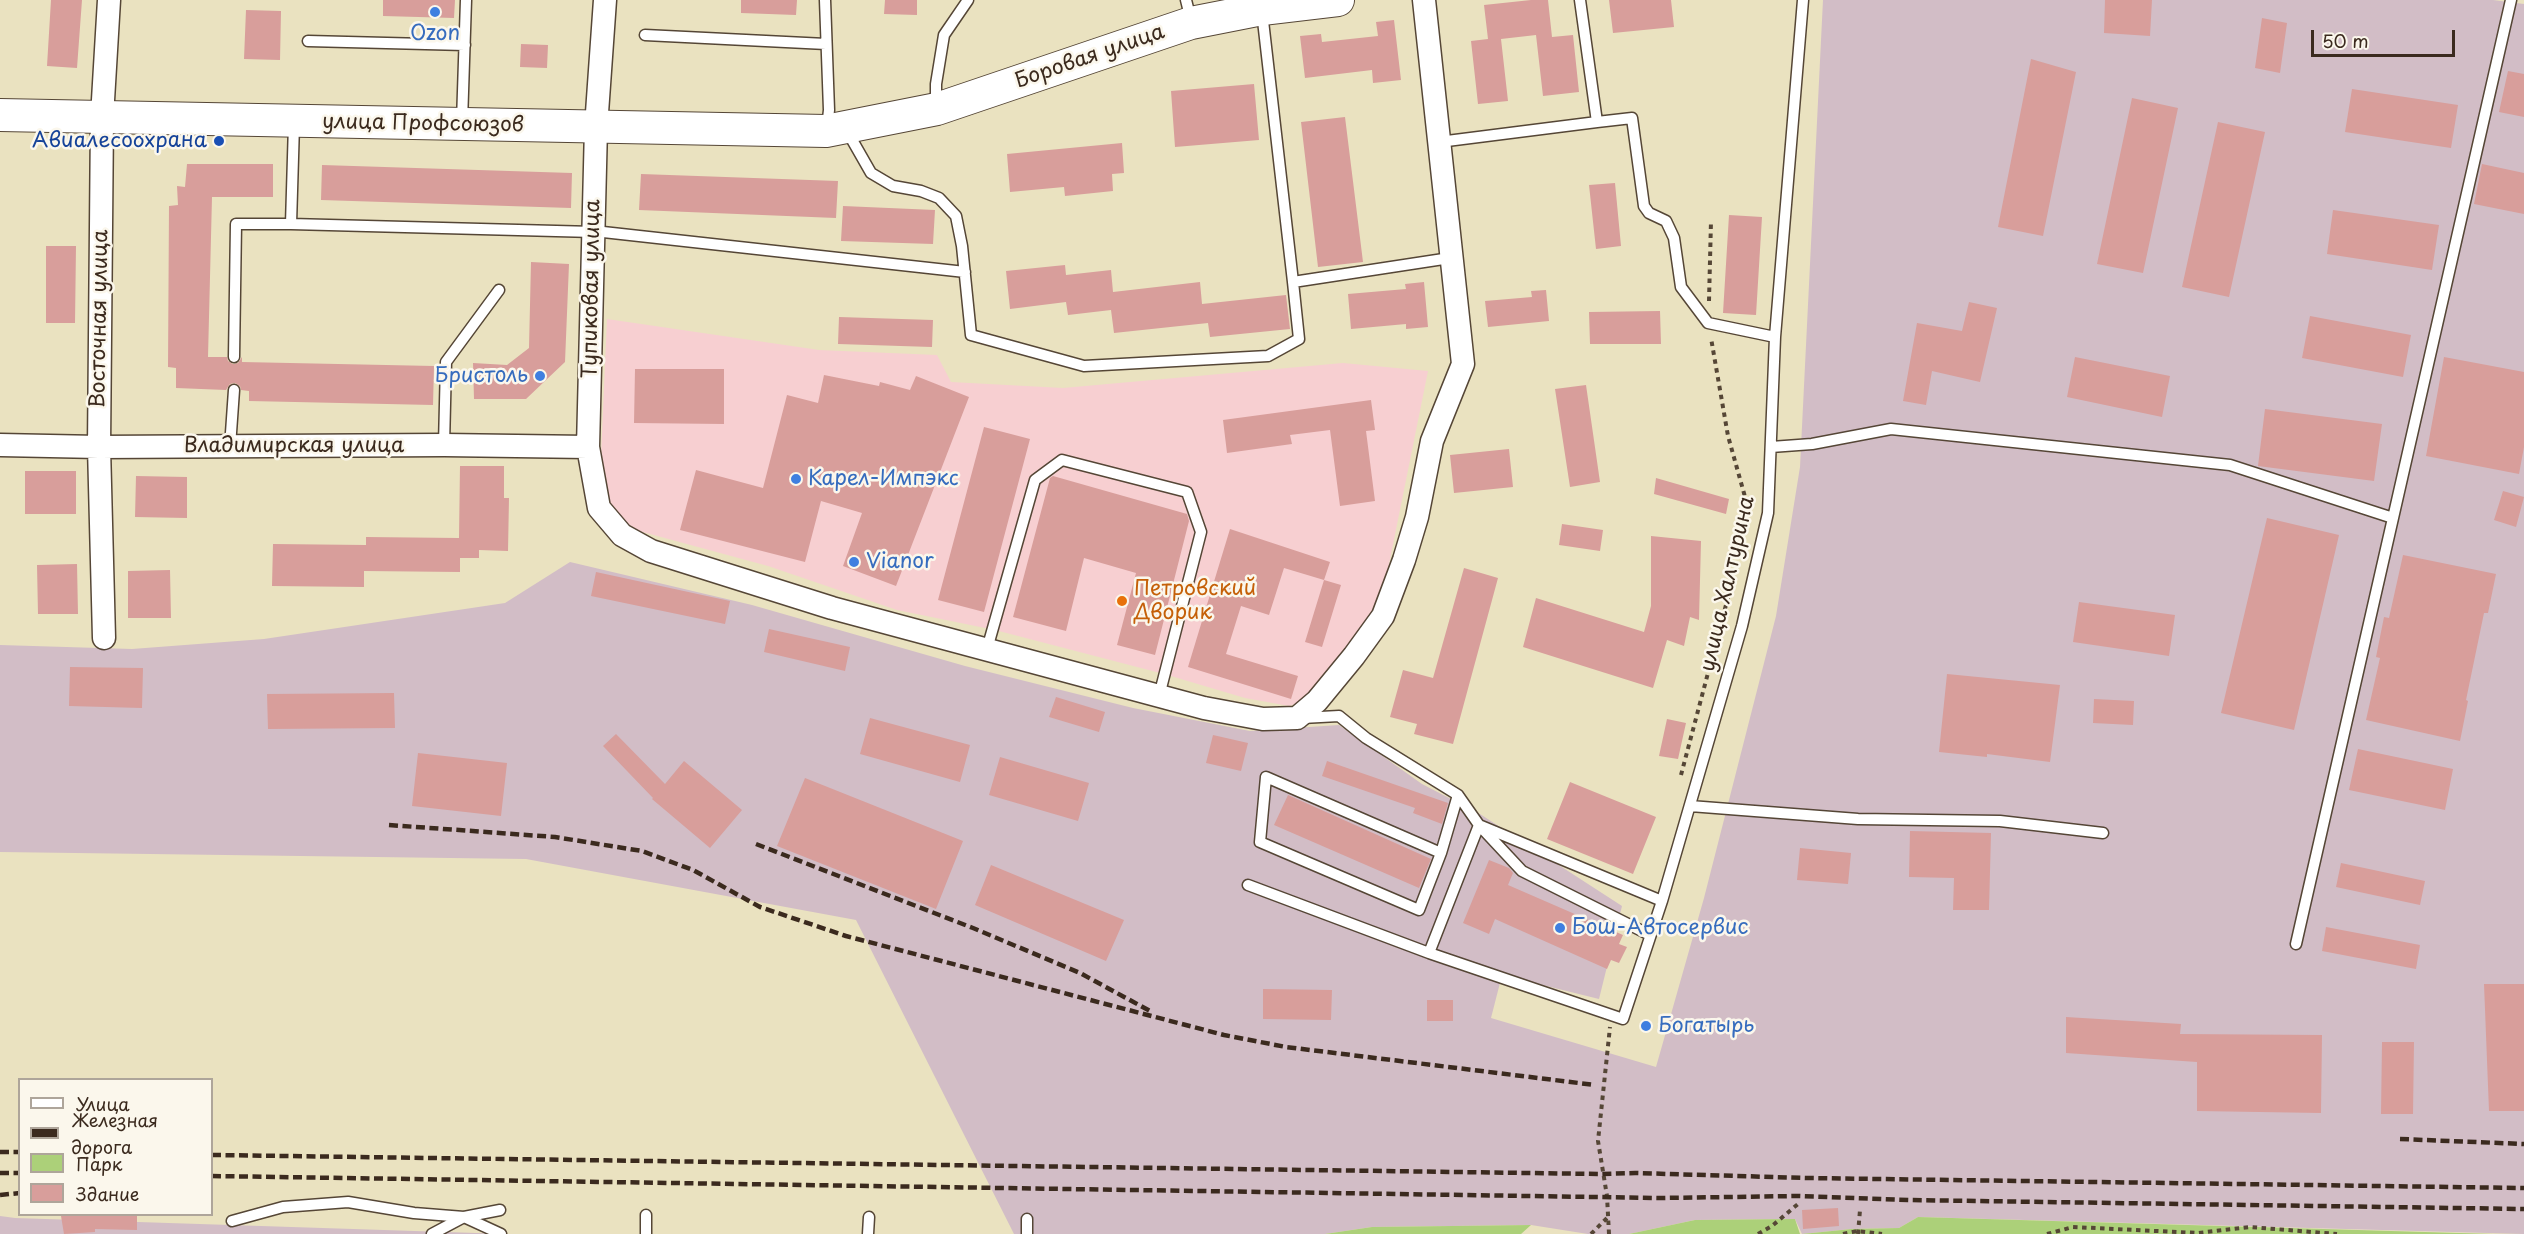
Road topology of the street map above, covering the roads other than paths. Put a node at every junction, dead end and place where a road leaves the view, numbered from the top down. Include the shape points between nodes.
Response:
1 (109, 0) edge
2 (466, 0) edge
3 (605, 0) edge
4 (825, 0) edge
5 (968, 0) edge
6 (1338, 0) edge
7 (1424, 0) edge
8 (1580, 0) edge
9 (1803, 0) edge
10 (2511, 0) edge
11 (1262, 9) junction
12 (1188, 11) edge
13 (645, 35) dead end
14 (308, 41) dead end
15 (826, 44) junction
16 (465, 45) junction
17 (936, 109) junction
18 (0, 115) edge
19 (102, 117) junction
20 (294, 122) junction
21 (1598, 122) junction
22 (462, 125) junction
23 (596, 127) junction
24 (836, 130) junction
25 (1439, 142) junction
26 (291, 224) junction
27 (594, 232) junction
28 (1450, 258) junction
29 (965, 272) junction
30 (1293, 282) junction
31 (499, 290) dead end
32 (1775, 337) junction
33 (234, 357) dead end
34 (234, 390) dead end
35 (0, 445) edge
36 (444, 445) junction
37 (99, 447) junction
38 (230, 447) junction
39 (588, 447) junction
40 (1771, 447) junction
41 (2393, 518) junction
42 (104, 638) dead end
43 (987, 649) junction
44 (1159, 696) junction
45 (1297, 718) junction
46 (1458, 795) junction
47 (1690, 806) junction
48 (1479, 825) junction
49 (2103, 833) dead end
50 (1441, 853) junction
51 (1248, 885) dead end
52 (1662, 901) junction
53 (1650, 935) junction
54 (2296, 944) dead end
55 (1430, 953) junction
56 (500, 1210) dead end
57 (646, 1215) dead end
58 (464, 1217) junction
59 (869, 1217) dead end
60 (1027, 1219) dead end
61 (232, 1221) dead end
62 (432, 1234) edge
63 (501, 1234) edge
64 (646, 1234) edge
65 (868, 1234) edge
66 (1027, 1234) edge

1 - 19 street, Восточная улица
2 - 16 lane
3 - 23 street, Тупиковая улица
4 - 15 lane
5 - 17 lane via 944,36
6 - 11 main road, Боровая улица
7 - 25 street
8 - 21 lane
9 - 32 lane, улица Халтурина
10 - 41 lane
11 - 12 main road, Боровая улица
11 - 30 lane
12 - 17 main road, Боровая улица
13 - 15 lane
14 - 16 lane
15 - 24 lane via 829,110
16 - 22 lane
17 - 24 main road, Боровая улица
18 - 19 main road, улица Профсоюзов
19 - 20 main road, улица Профсоюзов
19 - 37 street, Восточная улица
20 - 22 main road, улица Профсоюзов
20 - 26 lane
21 - 25 lane
21 - 32 lane via 1632,118 1644,206 1666,221 1674,238 1681,287 1708,323
22 - 23 main road, улица Профсоюзов
23 - 24 main road, улица Профсоюзов
23 - 27 street, Тупиковая улица
24 - 29 lane via 871,173 893,186 939,198 956,216
25 - 28 street
26 - 27 lane
26 - 33 lane via 236,224
27 - 29 lane
27 - 39 street, Тупиковая улица
28 - 30 lane
28 - 45 street via 1463,364 1432,441 1404,560 1383,616 1317,701
29 - 30 lane via 971,335 1084,366 1268,356 1299,339
31 - 36 lane via 446,362
32 - 40 lane, улица Халтурина
34 - 38 lane
35 - 37 street, Владимирская улица
36 - 38 street, Владимирская улица
36 - 39 street, Владимирская улица
37 - 38 street, Владимирская улица
37 - 42 street, Восточная улица
39 - 43 street, Тупиковая улица via 599,508 622,535 651,551 832,608
40 - 41 lane via 1812,444 1891,429 2230,465
40 - 47 lane, улица Халтурина via 1766,524 1742,626
41 - 54 lane
43 - 44 street, Тупиковая улица
43 - 44 lane via 1035,480 1062,460 1187,492 1201,531
44 - 45 street, Тупиковая улица via 1263,719
45 - 46 lane via 1339,716 1366,738
46 - 48 lane
46 - 50 lane
47 - 49 lane via 1858,819 2000,821
47 - 52 lane, улица Халтурина
48 - 52 lane
48 - 53 lane via 1522,871
48 - 55 lane
50 - 50 lane via 1419,910 1260,842 1266,777
51 - 55 lane
52 - 53 lane, улица Халтурина
53 - 55 lane, улица Халтурина via 1623,1019
56 - 58 lane
57 - 64 lane
58 - 61 lane via 348,1202 283,1207
58 - 62 lane
58 - 63 lane
59 - 65 lane
60 - 66 lane

